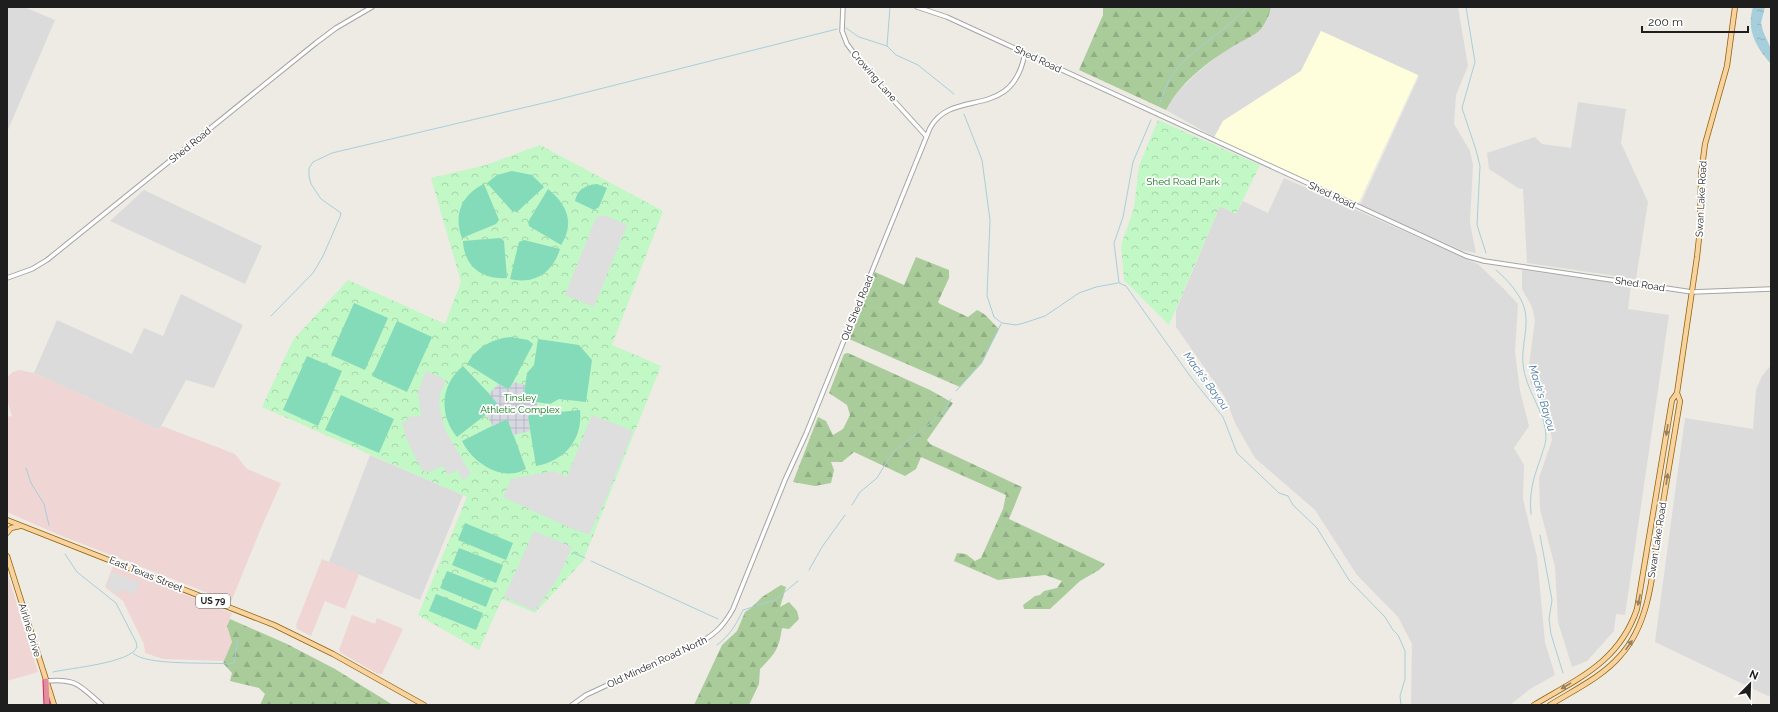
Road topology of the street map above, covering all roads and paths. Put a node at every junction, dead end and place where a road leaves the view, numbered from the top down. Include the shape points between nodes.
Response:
1 (372, 7) edge
2 (843, 7) edge
3 (917, 7) edge
4 (1735, 7) edge
5 (1025, 53) junction
6 (926, 136) junction
7 (7, 278) edge
8 (1771, 289) edge
9 (1692, 292) junction
10 (1677, 393) junction
11 (7, 520) edge
12 (22, 526) junction
13 (7, 534) edge
14 (7, 556) edge
15 (733, 609) joint
16 (46, 681) junction
17 (412, 699) junction
18 (47, 705) edge
19 (54, 705) edge
20 (102, 705) edge
21 (420, 705) edge
22 (424, 705) edge
23 (572, 705) edge
24 (1534, 705) edge
25 (1550, 705) edge

1 - 7 street, Shed Road via 316,43 47,260 32,269
2 - 6 street, Crowing Lane via 842,31 847,44 868,72
3 - 5 street, Shed Road via 948,17
4 - 9 main road, Swan Lake Road via 1728,59 1706,136 1700,229
5 - 6 street, Old Shed Road via 1015,78 1001,94 946,111 932,125
5 - 9 street, Shed Road via 1466,256 1484,261
6 - 15 street, Old Shed Road
8 - 9 street, Shed Road
9 - 10 main road, Swan Lake Road
10 -> 24 main road, Swan Lake Road via 1672,400 1637,609 1622,642 1598,667
25 -> 10 main road, Swan Lake Road via 1602,673 1620,657 1638,629 1645,610 1680,401
11 - 12 main road, East Texas Street / US 79
12 - 13 main road via 11,528
12 - 17 main road, East Texas Street / US 79 via 274,625 333,654
14 - 16 main road, Airline Drive
15 - 23 street, Old Minden Road North via 716,634 586,695
16 - 18 highway
16 - 19 main road, Airline Drive
16 - 20 street via 71,681
17 - 21 main road, East Texas Street / US 79
17 - 22 main road, East Texas Street / US 79

